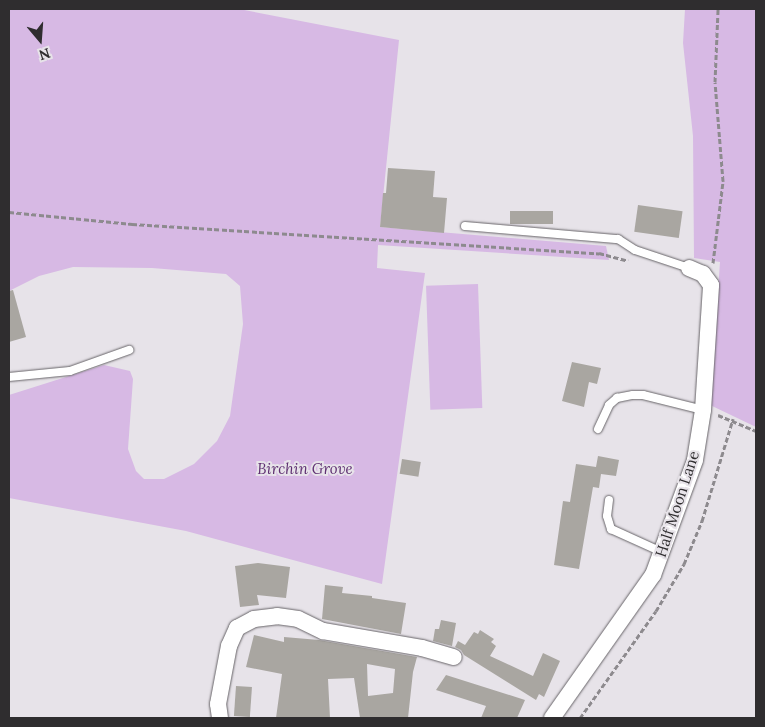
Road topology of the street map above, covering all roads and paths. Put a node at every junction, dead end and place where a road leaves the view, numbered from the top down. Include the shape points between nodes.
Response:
1 (718, 9) edge
2 (9, 212) edge
3 (465, 226) dead end
4 (635, 262) dead end
5 (690, 268) joint
6 (711, 286) junction
7 (129, 350) dead end
8 (9, 377) edge
9 (703, 410) junction
10 (598, 429) dead end
11 (756, 431) edge
12 (609, 500) dead end
13 (662, 552) junction
14 (454, 657) dead end
15 (220, 718) edge
16 (552, 718) edge

1 - 6 path via 715,82 723,181
2 - 4 path via 132,224 599,253
3 - 5 lane via 618,240 635,250
5 - 6 street via 703,274
6 - 9 street, Half Moon Lane
7 - 8 lane via 70,371
9 - 10 lane via 633,395 617,398 609,405
9 - 11 path via 733,419
9 - 13 street, Half Moon Lane via 694,460
12 - 13 lane via 606,516 611,529
13 - 16 street, Half Moon Lane via 653,575
14 - 15 street via 422,648 323,631 298,619 265,616 244,622 237,628 229,646 218,704

